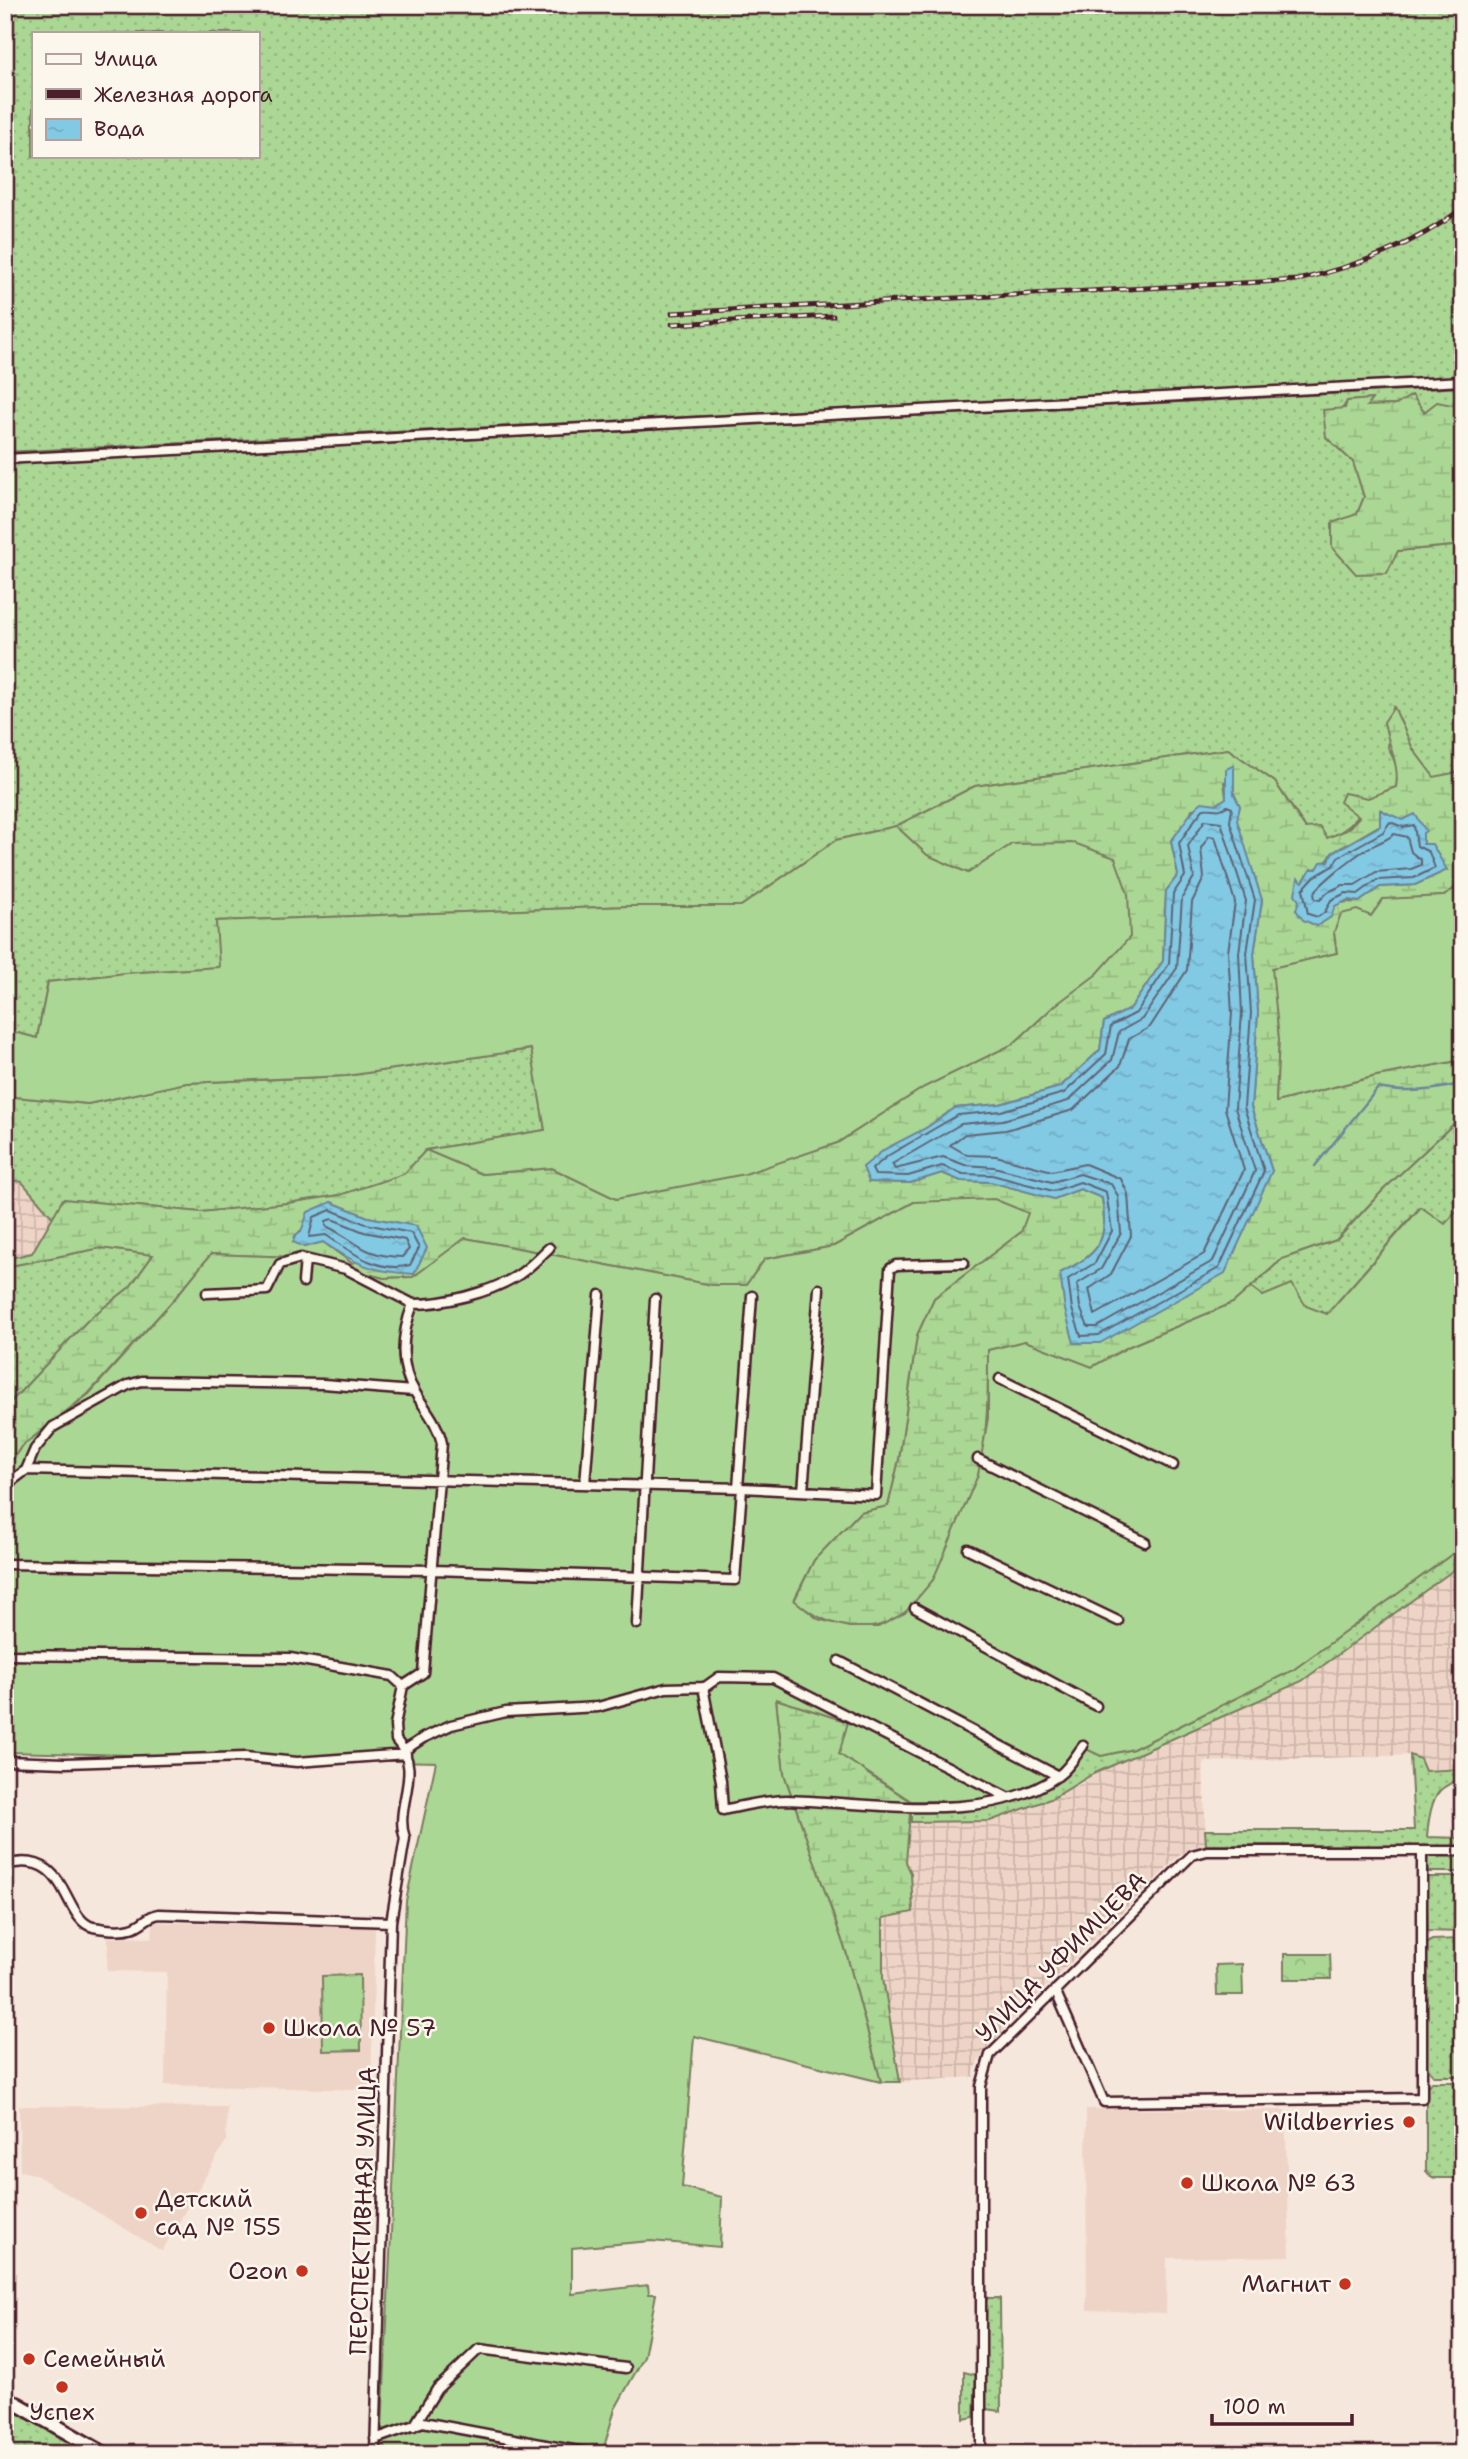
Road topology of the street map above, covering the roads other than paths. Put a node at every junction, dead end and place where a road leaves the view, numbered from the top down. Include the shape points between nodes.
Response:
1 (1463, 382) edge
2 (5, 459) edge
3 (549, 1248) dead end
4 (304, 1259) junction
5 (964, 1263) dead end
6 (303, 1282) dead end
7 (819, 1289) dead end
8 (207, 1293) dead end
9 (600, 1295) dead end
10 (752, 1296) dead end
11 (655, 1299) dead end
12 (413, 1304) junction
13 (1000, 1379) dead end
14 (414, 1391) junction
15 (978, 1459) dead end
16 (1173, 1465) dead end
17 (26, 1470) junction
18 (441, 1480) junction
19 (585, 1484) junction
20 (646, 1485) junction
21 (5, 1486) edge
22 (740, 1488) junction
23 (803, 1491) junction
24 (1145, 1542) dead end
25 (968, 1549) dead end
26 (5, 1564) edge
27 (433, 1570) junction
28 (639, 1577) junction
29 (915, 1608) dead end
30 (1118, 1621) dead end
31 (637, 1624) dead end
32 (5, 1656) edge
33 (839, 1661) dead end
34 (403, 1686) junction
35 (703, 1687) junction
36 (1096, 1706) dead end
37 (1083, 1746) dead end
38 (406, 1756) junction
39 (5, 1761) edge
40 (1058, 1776) junction
41 (1009, 1798) junction
42 (1463, 1851) edge
43 (1422, 1852) junction
44 (5, 1865) edge
45 (391, 1922) junction
46 (1055, 1990) junction
47 (626, 2368) dead end
48 (5, 2397) edge
49 (414, 2426) junction
50 (375, 2439) junction
51 (104, 2454) edge
52 (375, 2454) edge
53 (594, 2454) edge
54 (981, 2454) edge

1 - 2 street
3 - 12 street via 515,1277 442,1301
4 - 6 street
4 - 8 street via 280,1264 267,1290
4 - 12 street via 346,1269
5 - 23 street via 896,1265 890,1269 876,1495
7 - 23 street
9 - 19 street
10 - 22 street
11 - 20 street
12 - 14 street via 402,1341
13 - 16 street
14 - 17 street via 323,1384 142,1381 53,1427 35,1449
14 - 18 street via 439,1430
15 - 24 street
17 - 18 street
17 - 21 street
18 - 19 street
18 - 27 street
19 - 20 street
20 - 22 street
20 - 28 street
22 - 23 street
22 - 28 street via 735,1580
25 - 30 street
26 - 27 street
27 - 28 street
27 - 34 street via 422,1674
28 - 31 street
29 - 36 street
32 - 34 street via 290,1658 392,1676
33 - 40 street
34 - 38 street, ПЕРСПЕКТИВНАЯ УЛИЦА via 395,1725 396,1740
35 - 38 street via 666,1688 598,1707 506,1712 423,1738
35 - 41 street via 719,1677 773,1678
35 - 41 street via 723,1810 783,1800 908,1807 985,1805
37 - 40 street
38 - 39 street via 297,1762 245,1757
38 - 45 street, ПЕРСПЕКТИВНАЯ УЛИЦА via 410,1778 401,1827 405,1838
40 - 41 street
42 - 43 street, УЛИЦА УФИМЦЕВА
43 - 46 street, УЛИЦА УФИМЦЕВА via 1207,1851 1192,1855
43 - 46 street via 1422,2098 1104,2102
44 - 45 street via 30,1863 51,1873 66,1890 82,1922 92,1927 131,1928 159,1914
45 - 50 street, ПЕРСПЕКТИВНАЯ УЛИЦА
46 - 54 street, УЛИЦА УФИМЦЕВА via 990,2055 981,2079
47 - 49 street via 479,2349 437,2389
48 - 51 main road
49 - 50 street
49 - 53 street via 423,2422 449,2426
50 - 52 street, ПЕРСПЕКТИВНАЯ УЛИЦА

